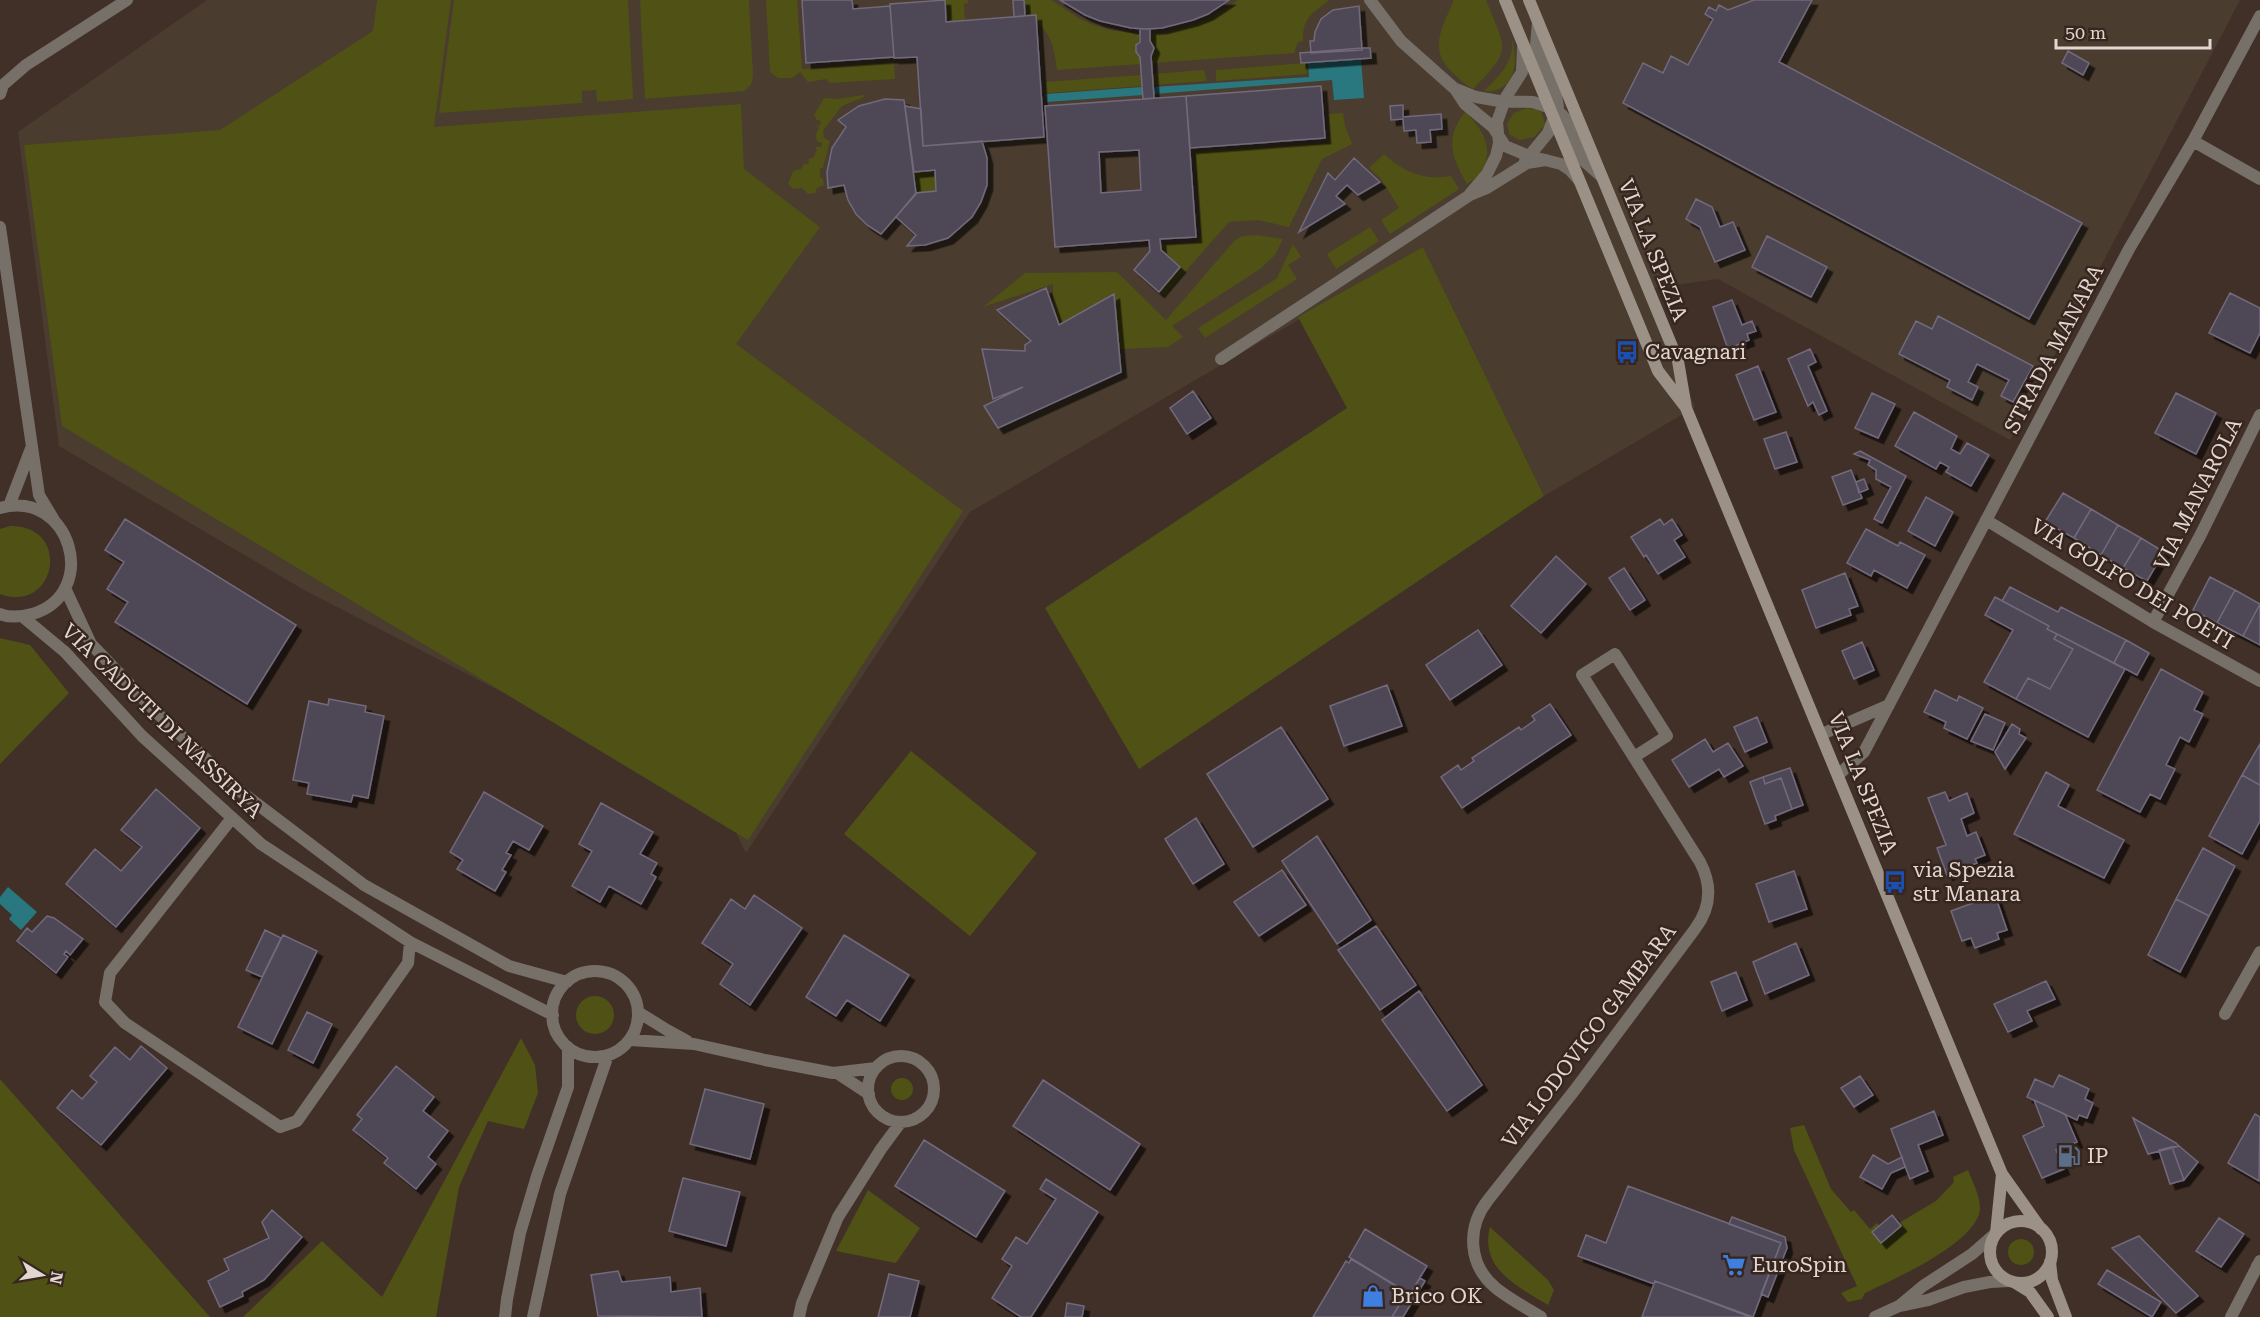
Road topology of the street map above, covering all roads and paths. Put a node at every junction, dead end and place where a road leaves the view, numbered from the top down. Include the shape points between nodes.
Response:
1 (127, 0) edge
2 (1370, 0) edge
3 (1505, 0) edge
4 (1529, 0) edge
5 (2260, 16) edge
6 (1538, 21) junction
7 (1521, 39) junction
8 (1513, 87) junction
9 (1455, 89) junction
10 (0, 94) edge
11 (1482, 98) junction
12 (1522, 101) junction
13 (1504, 102) junction
14 (1553, 112) junction
15 (1497, 129) junction
16 (2193, 141) junction
17 (1541, 143) junction
18 (1509, 148) junction
19 (1529, 156) junction
20 (1546, 160) junction
21 (1513, 171) junction
22 (1602, 177) junction
23 (2260, 179) edge
24 (1581, 183) junction
25 (1467, 196) junction
26 (0, 226) edge
27 (1221, 359) dead end
28 (1686, 408) junction
29 (2260, 415) edge
30 (33, 445) junction
31 (4, 507) edge
32 (1986, 519) junction
33 (54, 520) junction
34 (65, 588) junction
35 (0, 614) edge
36 (23, 617) junction
37 (2153, 622) junction
38 (2260, 681) edge
39 (1889, 705) junction
40 (1822, 734) junction
41 (1634, 757) junction
42 (1839, 775) junction
43 (232, 818) junction
44 (410, 942) junction
45 (2260, 952) edge
46 (567, 982) junction
47 (638, 1012) junction
48 (2225, 1014) dead end
49 (553, 1015) junction
50 (630, 1040) junction
51 (694, 1044) junction
52 (568, 1047) junction
53 (608, 1055) junction
54 (876, 1068) junction
55 (836, 1073) junction
56 (869, 1094) junction
57 (901, 1122) junction
58 (2002, 1174) junction
59 (2041, 1229) junction
60 (1996, 1233) junction
61 (2050, 1262) junction
62 (2259, 1265) edge
63 (2012, 1282) junction
64 (1895, 1308) junction
65 (506, 1317) edge
66 (533, 1317) edge
67 (799, 1317) edge
68 (1541, 1317) edge
69 (1875, 1317) edge
70 (2048, 1317) edge
71 (2066, 1317) edge
72 (2231, 1317) edge

1 - 10 street via 26,65 3,85
2 - 9 street via 1401,41
3 - 7 main road, VIA LA SPEZIA
4 - 6 main road, VIA LA SPEZIA
5 - 16 street, STRADA MANARA
6 - 14 street, VIA LA SPEZIA via 1536,45 1556,94
6 - 22 main road, VIA LA SPEZIA
7 - 8 street, VIA LA SPEZIA via 1523,66
7 - 14 main road, VIA LA SPEZIA
8 - 11 street via 1497,97
8 - 13 street, VIA LA SPEZIA
9 - 11 street
9 - 15 street, VIA LA SPEZIA via 1464,103
11 - 13 street
12 - 13 street
12 - 14 street
12 - 15 street via 1506,108
13 - 15 street, VIA LA SPEZIA
14 - 17 street
14 - 22 street, VIA LA SPEZIA via 1567,122 1584,160
14 - 24 main road, VIA LA SPEZIA
15 - 18 street, VIA LA SPEZIA via 1502,143
15 - 25 street, VIA LA SPEZIA via 1499,143 1492,164
16 - 23 street
16 - 32 street, STRADA MANARA via 2129,249
17 - 18 street via 1525,150
17 - 19 street
18 - 19 street, VIA LA SPEZIA
19 - 20 street, VIA LA SPEZIA
19 - 21 street
20 - 21 street via 1532,161
20 - 24 street, VIA LA SPEZIA via 1566,166
21 - 25 street
22 - 28 main road, VIA LA SPEZIA via 1678,361
24 - 28 main road, VIA LA SPEZIA via 1658,371
25 - 27 street
26 - 30 street
28 - 40 main road, VIA LA SPEZIA
29 - 37 street, VIA MANAROLA
30 - 31 street
30 - 33 street via 39,495
31 - 33 street via 33,508
32 - 37 street, VIA GOLFO DEI POETI
32 - 39 street, STRADA MANARA
33 - 34 street via 66,535 71,553 71,571
34 - 36 street via 55,602
34 - 46 street, VIA CADUTI DI NASSIRYA via 91,644 240,791 364,885 509,966
35 - 36 street
36 - 43 street, VIA CADUTI DI NASSIRYA via 61,648 142,736
37 - 38 street, VIA GOLFO DEI POETI
39 - 40 street
39 - 42 street, STRADA MANARA via 1864,752
40 - 42 main road, VIA LA SPEZIA
41 - 41 street, VIA LODOVICO GAMBARA via 1582,675 1615,654 1667,736
41 - 68 street, VIA LODOVICO GAMBARA via 1700,862 1709,896 1705,914 1695,929 1476,1218 1473,1246 1482,1273 1497,1289
42 - 58 main road, VIA LA SPEZIA
43 - 44 street, VIA CADUTI DI NASSIRYA via 261,844
43 - 44 street via 110,973 105,1002 125,1023 280,1127 297,1121 402,972 408,963
44 - 49 street, VIA CADUTI DI NASSIRYA
45 - 48 street
46 - 47 street via 591,972 612,975 628,987
46 - 49 street via 556,998
47 - 50 street
47 - 51 street
49 - 52 street via 554,1027
50 - 51 street
50 - 53 street
51 - 55 street
52 - 53 street via 594,1058
52 - 65 street via 568,1087 520,1233
53 - 66 street via 560,1194
54 - 55 street
54 - 56 street
54 - 57 street via 893,1057 904,1056 922,1063 930,1072 934,1082 932,1101 920,1117
55 - 56 street
56 - 57 street via 871,1103 884,1117
57 - 67 street via 838,1216
58 - 59 main road, VIA LA SPEZIA
58 - 60 main road, VIA LA SPEZIA
59 - 60 main road via 2028,1222 2014,1222
59 - 61 main road, VIA LA SPEZIA via 2050,1241
60 - 63 main road, VIA LA SPEZIA via 1990,1246 1990,1260 1996,1273
60 - 64 street
61 - 63 main road via 2037,1279 2023,1284
61 - 71 main road, VIA LA SPEZIA via 2052,1280
62 - 72 street
63 - 64 street via 1972,1285
63 - 70 main road, VIA LA SPEZIA via 2030,1292
64 - 69 street

